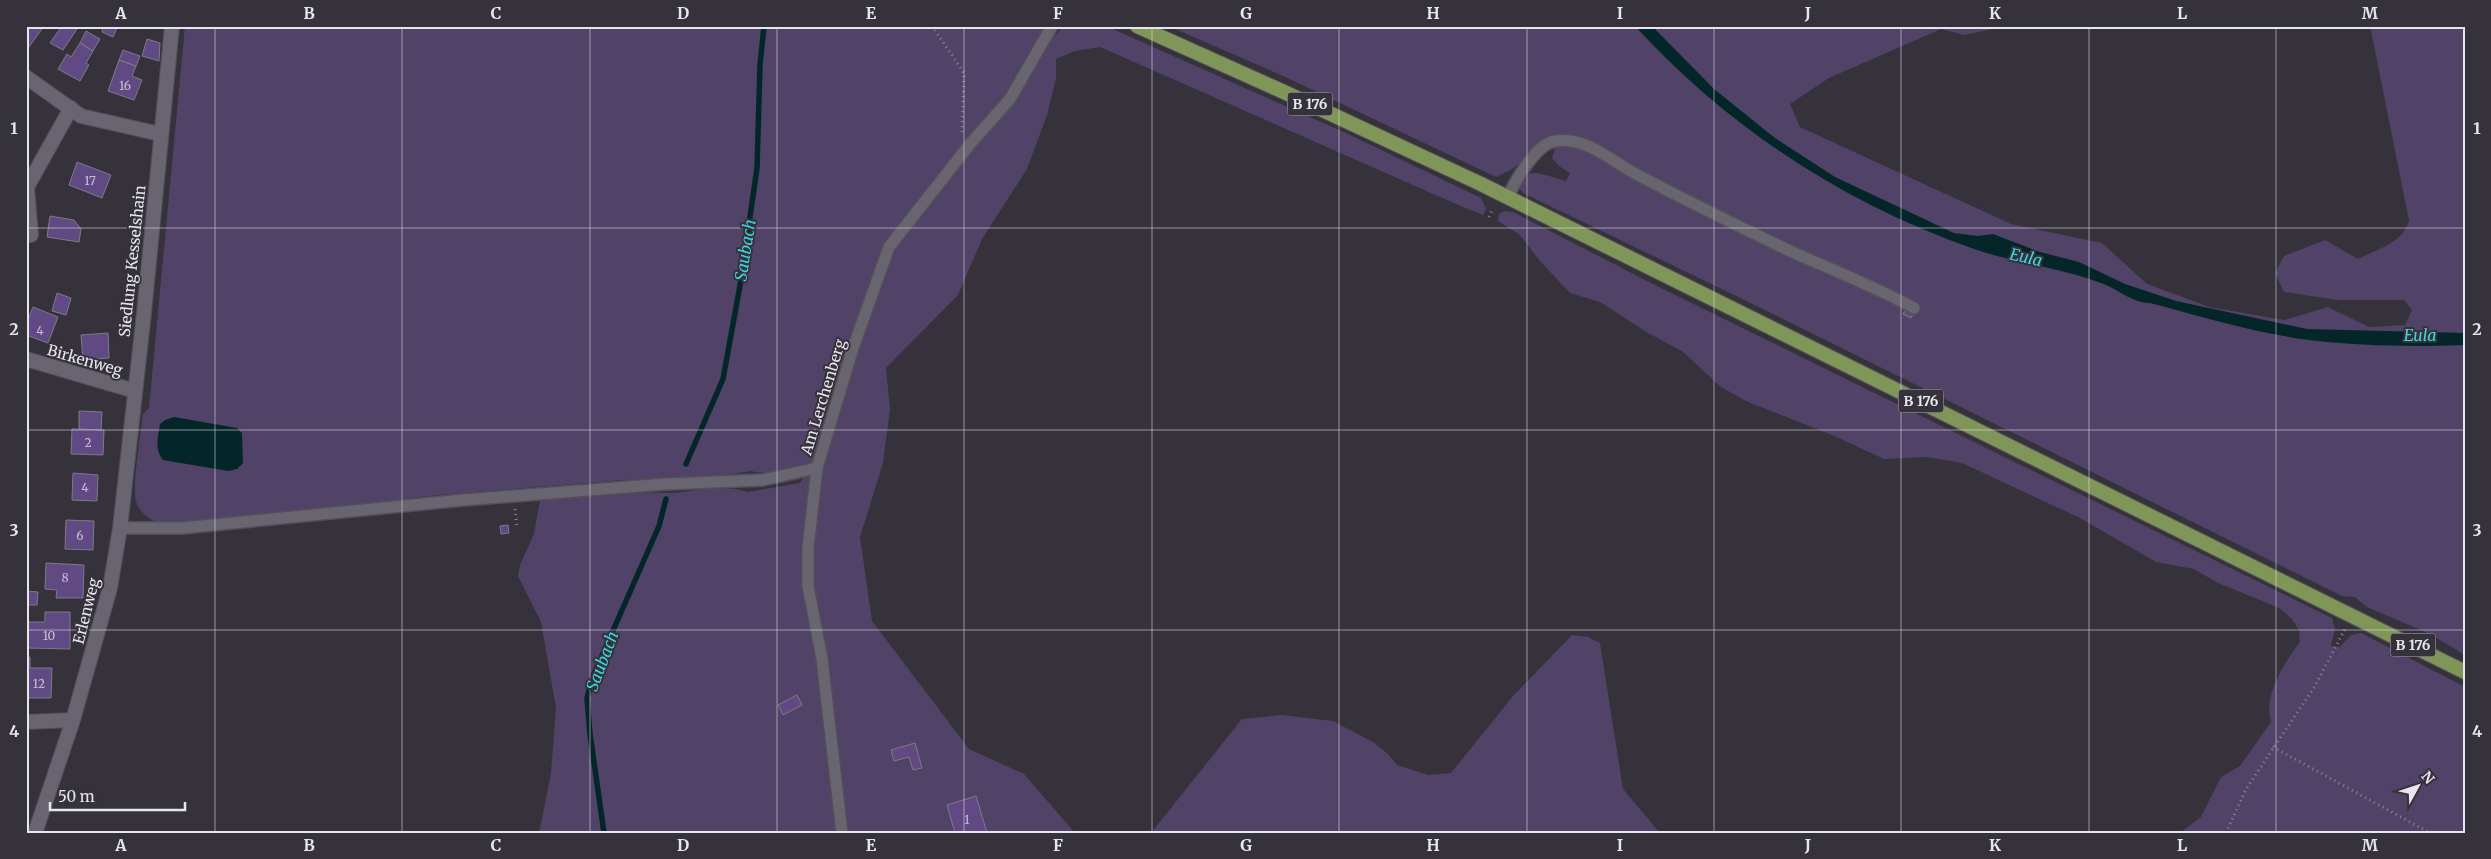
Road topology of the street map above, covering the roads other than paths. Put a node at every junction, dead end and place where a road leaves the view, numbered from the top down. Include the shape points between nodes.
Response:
1 (172, 26) edge
2 (1052, 26) edge
3 (1137, 26) edge
4 (26, 77) edge
5 (71, 108) junction
6 (160, 134) junction
7 (1508, 197) junction
8 (31, 235) dead end
9 (1914, 308) dead end
10 (26, 359) edge
11 (135, 390) junction
12 (818, 468) junction
13 (120, 528) junction
14 (2465, 672) edge
15 (73, 720) junction
16 (26, 722) edge
17 (35, 833) edge
18 (842, 833) edge

1 - 6 street, Siedlung Kesselshain
2 - 12 lane, Am Lerchenberg via 1010,99 889,247 853,348
3 - 7 main road, B 176
4 - 5 street
5 - 6 street via 82,116
5 - 8 street via 27,187
6 - 11 street, Siedlung Kesselshain
7 - 9 lane via 1521,171 1543,148 1553,141 1576,140 1676,196
7 - 14 main road, B 176
10 - 11 street, Birkenweg
11 - 13 street, Erlenweg
12 - 13 lane via 763,480 665,484 463,500 182,528
12 - 18 lane, Am Lerchenberg via 808,548 808,586 822,659
13 - 15 street, Erlenweg via 110,588
15 - 16 street
15 - 17 street, Erlenweg

